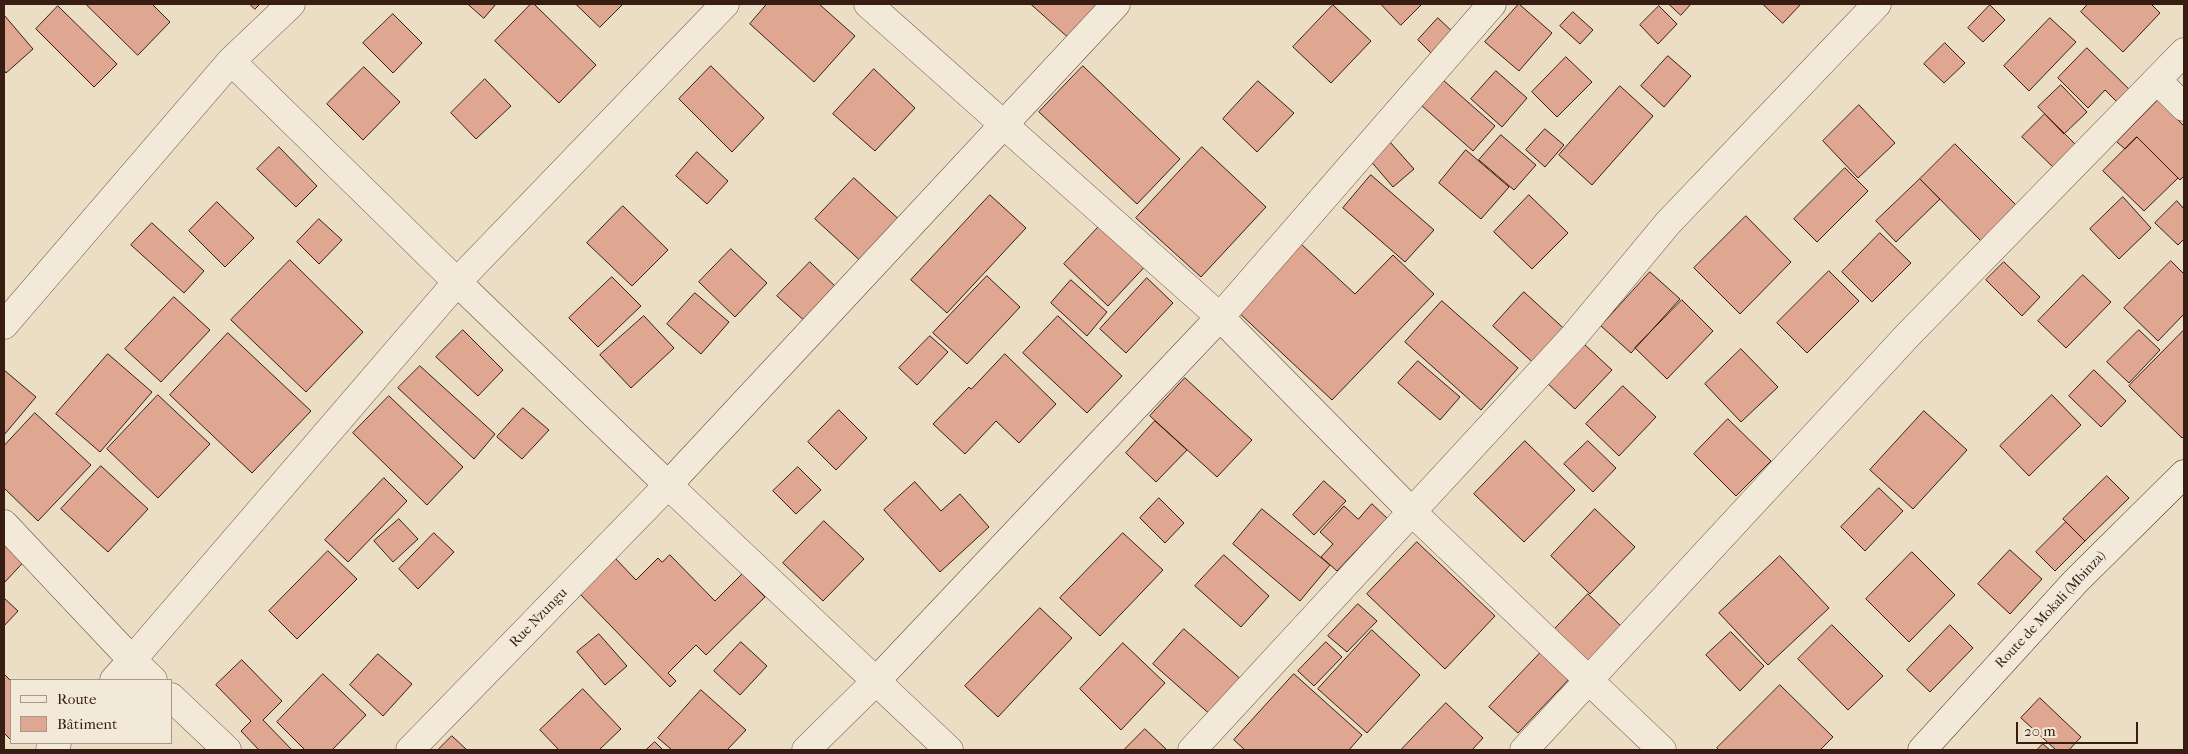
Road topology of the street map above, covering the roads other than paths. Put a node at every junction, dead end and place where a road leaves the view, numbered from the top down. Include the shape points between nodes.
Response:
1 (291, 4) edge
2 (725, 4) edge
3 (868, 4) edge
4 (1116, 4) edge
5 (1492, 4) edge
6 (1877, 4) edge
7 (2184, 52) edge
8 (231, 61) junction
9 (2157, 80) junction
10 (2184, 107) edge
11 (1004, 125) junction
12 (457, 282) junction
13 (1220, 317) junction
14 (4, 326) edge
15 (2184, 474) edge
16 (668, 485) junction
17 (1412, 512) junction
18 (4, 524) edge
19 (132, 660) junction
20 (115, 679) edge
21 (152, 679) edge
22 (1589, 681) junction
23 (875, 682) junction
24 (172, 698) edge
25 (226, 750) edge
26 (410, 750) edge
27 (806, 750) edge
28 (949, 750) edge
29 (1192, 750) edge
30 (1524, 750) edge
31 (1662, 750) edge
32 (1922, 750) edge

1 - 8 street
2 - 12 street
3 - 11 street
4 - 11 street, Rue Nzungu
5 - 13 street
6 - 17 street via 1668,222 1574,336
7 - 9 street
8 - 12 street
8 - 14 street
9 - 10 street
9 - 22 street via 1907,336
11 - 13 street
11 - 16 street, Rue Nzungu
12 - 16 street
12 - 19 street
13 - 17 street
13 - 23 street
15 - 32 street, Route de Mokali (Mbinza) via 2075,582
16 - 23 street
16 - 26 street, Rue Nzungu
17 - 22 street
17 - 29 street
18 - 19 street
19 - 20 street
19 - 21 street
22 - 30 street
22 - 31 street
23 - 27 street
23 - 28 street
24 - 25 street

